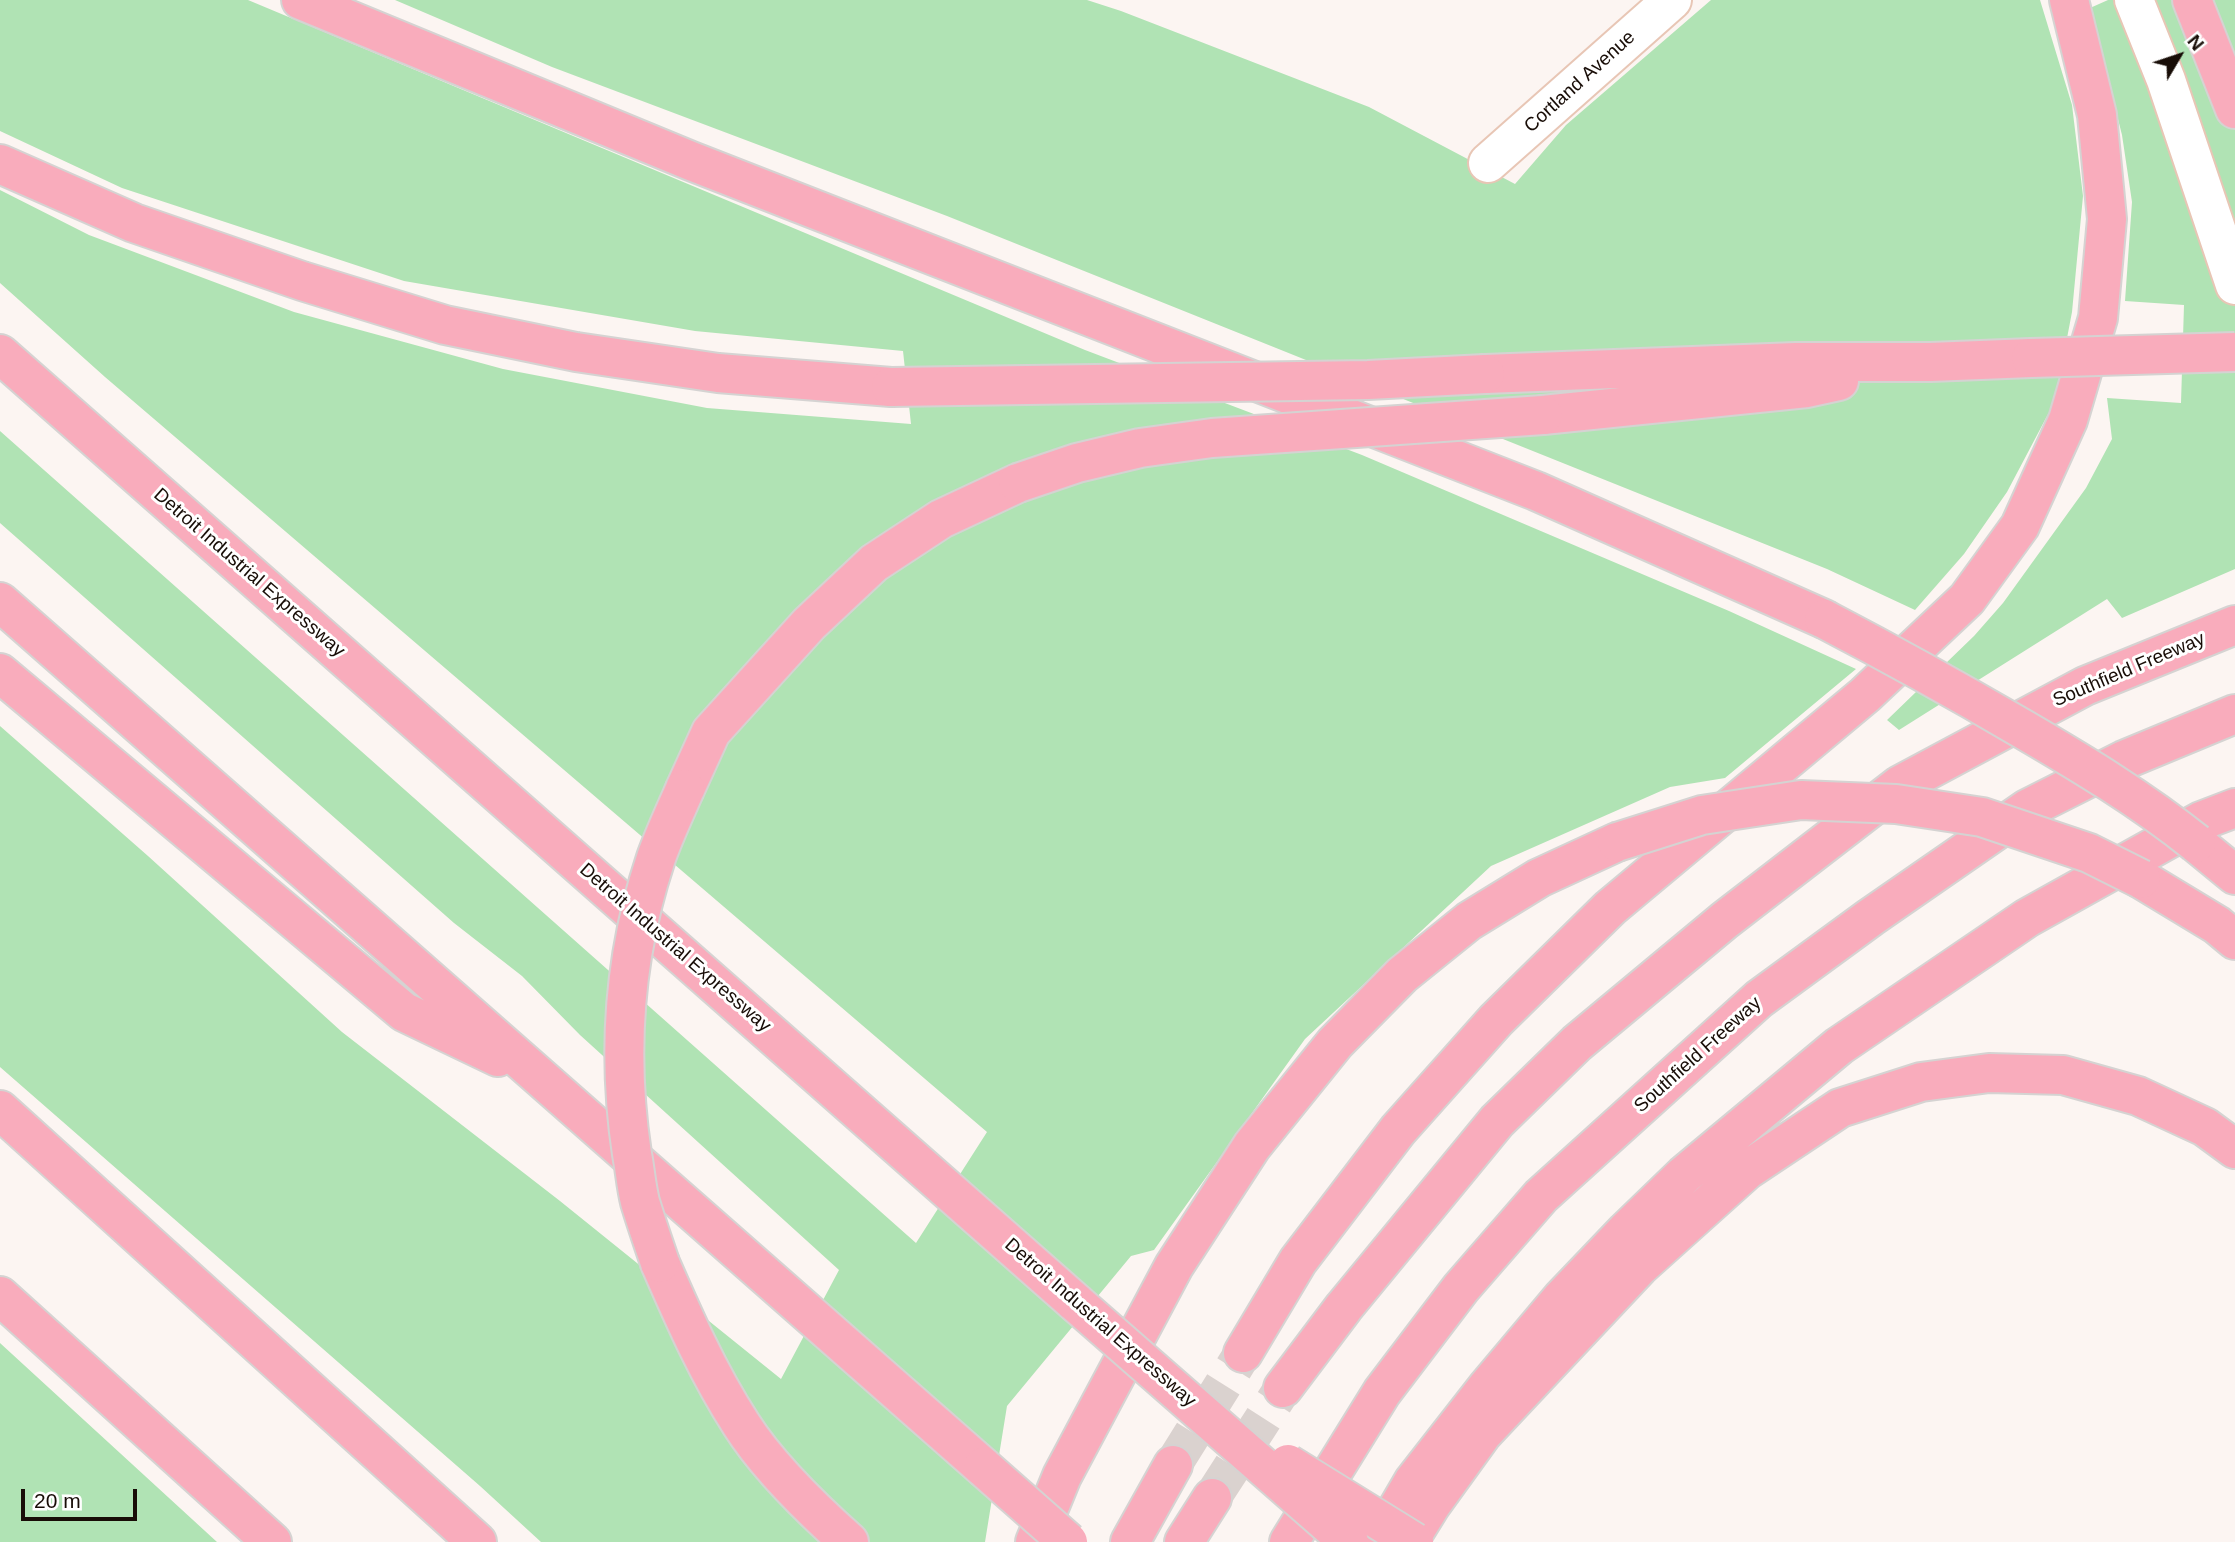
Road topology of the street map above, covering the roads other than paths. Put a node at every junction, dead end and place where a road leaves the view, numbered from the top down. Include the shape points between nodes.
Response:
1 (301, 0) edge
2 (1672, 0) edge
3 (2069, 0) edge
4 (2134, 0) edge
5 (2192, 0) edge
6 (2235, 109) edge
7 (1488, 163) dead end
8 (0, 164) edge
9 (2235, 285) edge
10 (2235, 352) edge
11 (0, 354) edge
12 (1930, 362) junction
13 (0, 602) edge
14 (2235, 625) edge
15 (0, 673) edge
16 (2235, 714) edge
17 (2235, 808) edge
18 (2235, 875) edge
19 (2235, 940) edge
20 (542, 1078) junction
21 (0, 1110) edge
22 (2235, 1149) edge
23 (0, 1296) edge
24 (1242, 1353) tunnel mouth
25 (1283, 1388) tunnel mouth
26 (1191, 1404) junction
27 (1173, 1465) tunnel mouth
28 (1212, 1498) tunnel mouth
29 (272, 1542) edge
30 (477, 1542) edge
31 (849, 1542) edge
32 (1035, 1542) edge
33 (1068, 1542) edge
34 (1130, 1542) edge
35 (1184, 1542) edge
36 (1289, 1542) edge
37 (1349, 1542) edge
38 (1378, 1542) edge
39 (1411, 1542) edge

1 - 18 highway, bridge via 691,161 1536,491 1824,619 2059,750 2162,816
2 - 7 main road, Cortland Avenue
3 - 24 highway via 2097,115 2107,219 2098,318 2068,420 2020,526 1966,599 1876,685 1610,908 1496,1020 1365,1173 1298,1261
4 - 9 main road
5 - 6 highway
8 - 12 highway, bridge via 134,223 445,325 576,352 718,373 891,387 1368,380 1796,362
10 - 12 highway, bridge
11 - 26 highway, Detroit Industrial Expressway, bridge
12 - 31 highway, bridge via 1807,388 1543,415 1212,438 1077,463 1018,483 941,519 874,563 809,624 711,732 656,857 632,950 624,1090 640,1200 660,1263 706,1365 743,1427 792,1487
13 - 20 highway
14 - 25 highway, Southfield Freeway via 2085,686 1900,785 1725,920 1577,1043 1497,1121 1352,1296
15 - 20 highway via 404,1012
16 - 36 highway, Southfield Freeway via 2124,760 2027,809 1759,999 1523,1216 1382,1392
17 - 38 highway via 2201,821 2027,918 1839,1046 1684,1175 1562,1298 1488,1386 1413,1482
19 - 32 highway, bridge via 2141,879 2089,853 1982,817 1896,804 1801,800 1702,815 1617,842 1539,878 1469,921 1402,975 1335,1043 1252,1146 1174,1266 1062,1476
20 - 33 highway, bridge
21 - 30 highway
22 - 39 highway via 2205,1127 2138,1096 2063,1075 1989,1073 1921,1082 1840,1108 1747,1170 1639,1267 1483,1433 1431,1505
23 - 29 highway
26 - 37 highway, Detroit Industrial Expressway, bridge
26 - 39 highway, bridge
27 - 34 highway
28 - 35 highway

